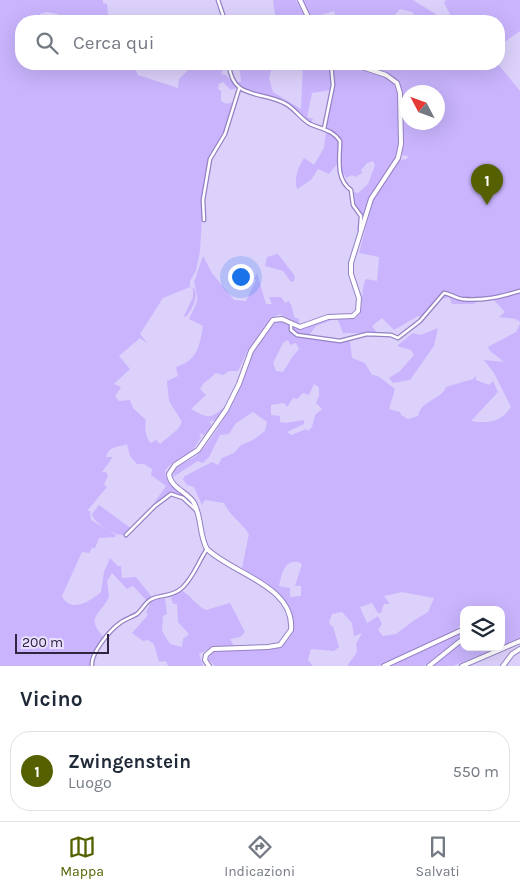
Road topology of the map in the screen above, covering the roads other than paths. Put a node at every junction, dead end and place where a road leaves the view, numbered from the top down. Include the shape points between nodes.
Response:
1 (218, 0) edge
2 (300, 0) edge
3 (223, 15) edge
4 (307, 15) edge
5 (230, 70) edge
6 (332, 70) edge
7 (370, 70) edge
8 (239, 89) junction
9 (324, 128) junction
10 (204, 220) dead end
11 (361, 233) junction
12 (520, 291) edge
13 (291, 325) junction
14 (197, 511) junction
15 (126, 535) dead end
16 (207, 549) junction
17 (460, 630) edge
18 (460, 641) edge
19 (520, 641) edge
20 (520, 649) edge
21 (92, 666) edge
22 (209, 666) edge
23 (384, 666) edge
24 (429, 666) edge
25 (462, 666) edge
26 (503, 666) edge

1 - 3 street
2 - 4 main road
5 - 8 street via 232,80
6 - 9 street via 333,85
7 - 11 main road via 397,83 401,150 370,199
8 - 9 street via 286,104 308,123
8 - 10 street via 225,134 210,159 203,200
9 - 11 street via 340,140 340,175 351,190 353,205 361,216
11 - 13 main road via 350,266 359,298 356,314 328,316 300,327
12 - 13 street via 479,301 444,294 420,321 398,338 367,334 340,341 297,335 291,330
13 - 14 main road via 278,318 270,324 250,351 226,410 198,450 171,469 171,481 190,498
14 - 15 street via 183,498 171,494
14 - 16 main road
16 - 21 street via 196,571 181,589 167,596 151,598 136,615 112,630 91,658
16 - 22 main road via 273,592 285,606 291,624 285,641 274,647 212,649 205,660
17 - 23 main road
18 - 24 main road
19 - 25 main road
20 - 26 main road

